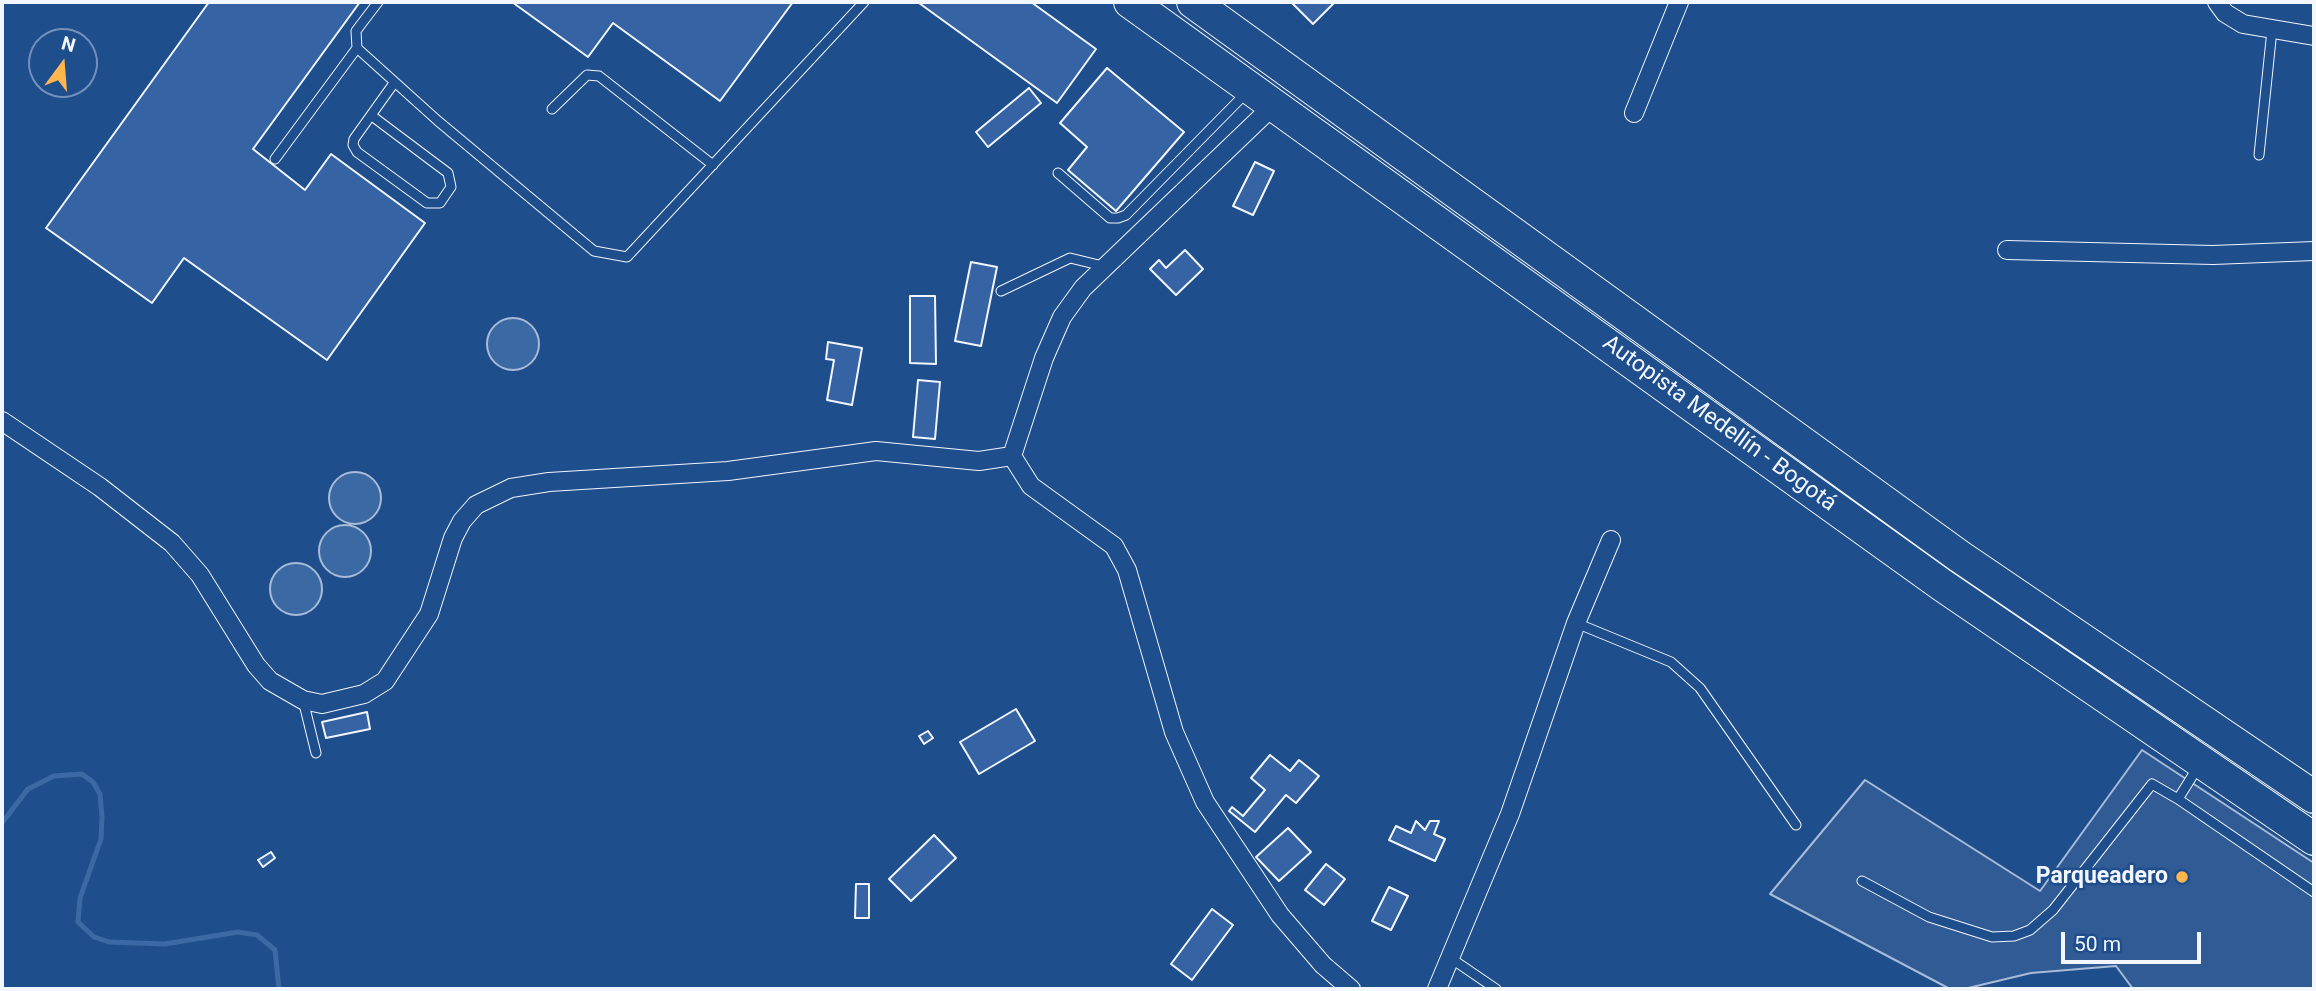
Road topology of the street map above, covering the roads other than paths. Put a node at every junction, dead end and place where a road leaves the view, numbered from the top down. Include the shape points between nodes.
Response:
1 (378, 2) edge
2 (864, 2) edge
3 (1130, 2) edge
4 (1193, 2) edge
5 (1679, 2) edge
6 (2217, 2) edge
7 (2272, 30) junction
8 (2314, 36) edge
9 (357, 48) junction
10 (394, 83) junction
11 (1261, 97) junction
12 (552, 109) dead end
13 (1634, 113) dead end
14 (372, 116) junction
15 (2259, 155) dead end
16 (275, 159) dead end
17 (713, 165) junction
18 (1058, 173) dead end
19 (2007, 250) dead end
20 (2314, 251) edge
21 (1103, 266) junction
22 (1001, 291) dead end
23 (2, 421) edge
24 (1012, 456) junction
25 (1611, 540) dead end
26 (1576, 623) junction
27 (303, 700) junction
28 (316, 753) dead end
29 (2200, 763) junction
30 (2314, 797) edge
31 (2178, 799) junction
32 (1797, 825) dead end
33 (2314, 839) edge
34 (1862, 881) dead end
35 (2314, 892) edge
36 (1451, 959) junction
37 (1351, 989) edge
38 (1437, 989) edge
39 (1496, 989) edge

1 - 9 lane via 356,31
2 - 17 lane
3 - 11 highway, Autopista Medellín - Bogotá
4 - 30 highway, Autopista Medellín - Bogotá via 1959,556
5 - 13 street
6 - 7 street via 2234,20
7 - 8 street
7 - 15 lane
9 - 10 lane
9 - 16 lane
10 - 14 lane
10 - 17 lane via 594,251 626,257
11 - 18 lane via 1126,215 1110,218
11 - 21 street via 1126,248
11 - 29 highway, Autopista Medellín - Bogotá via 1942,585
12 - 17 lane via 587,75 599,76
14 - 14 lane via 448,173 451,187 440,203 427,203 357,152 354,139
19 - 20 street via 2213,255
21 - 22 lane via 1070,258
21 - 24 street via 1062,317
23 - 27 street via 100,487 172,544 200,575 256,665 270,681
24 - 27 street via 979,461 876,451 728,471 511,488 476,505 462,521 429,614 385,681 346,699 322,704
24 - 37 street via 1031,486 1114,546 1127,570 1174,732 1205,802 1280,915 1323,965
25 - 26 street
26 - 32 lane via 1671,662 1681,671 1699,688
26 - 36 street via 1510,814
27 - 28 lane
29 - 31 lane
29 - 33 highway, Autopista Medellín - Bogotá
31 - 34 lane via 2151,784 2053,910 2030,930 2014,936 1992,937 1929,917
31 - 35 lane
36 - 38 street
36 - 39 lane

